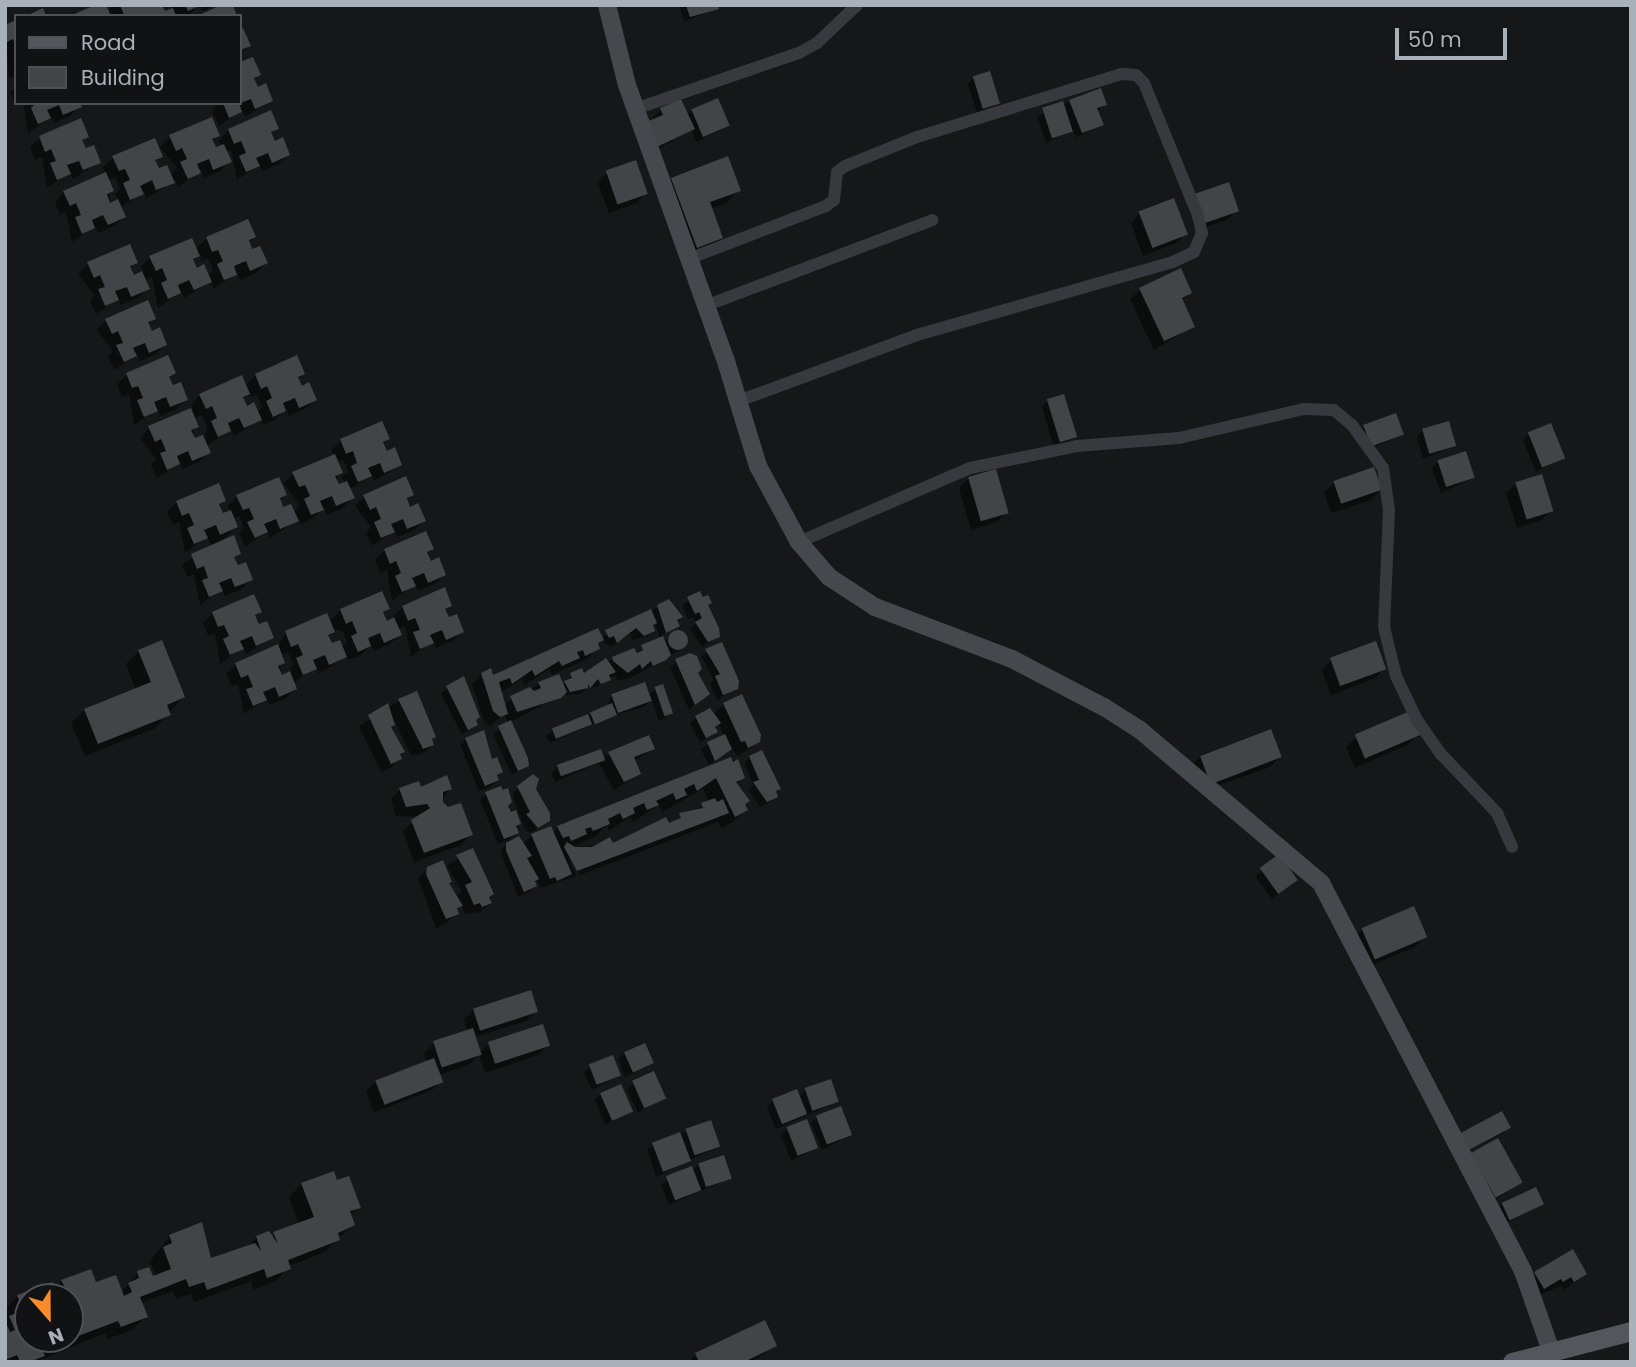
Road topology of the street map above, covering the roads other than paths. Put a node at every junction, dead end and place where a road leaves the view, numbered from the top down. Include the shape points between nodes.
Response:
1 (607, 5) edge
2 (857, 5) edge
3 (635, 109) junction
4 (932, 220) dead end
5 (688, 259) junction
6 (705, 306) junction
7 (739, 401) junction
8 (799, 542) junction
9 (1512, 847) dead end
10 (1631, 1331) edge
11 (1551, 1351) junction
12 (1513, 1362) edge

1 - 3 street
2 - 3 street via 817,43 799,53
3 - 5 street
4 - 6 street
5 - 6 street
5 - 7 street via 826,206 834,200 837,172 845,166 917,137 1122,74 1136,75 1144,83 1197,213 1202,233 1194,252 1173,262 917,335
6 - 7 street
7 - 8 street via 758,466
8 - 9 street via 970,468 1077,446 1179,438 1304,408 1334,410 1352,425 1383,468 1389,510 1384,626 1396,676 1417,720 1440,753 1497,813
8 - 11 street via 829,576 874,607 1012,659 1140,730 1314,876 1331,899 1523,1271
10 - 11 main road
11 - 12 main road

